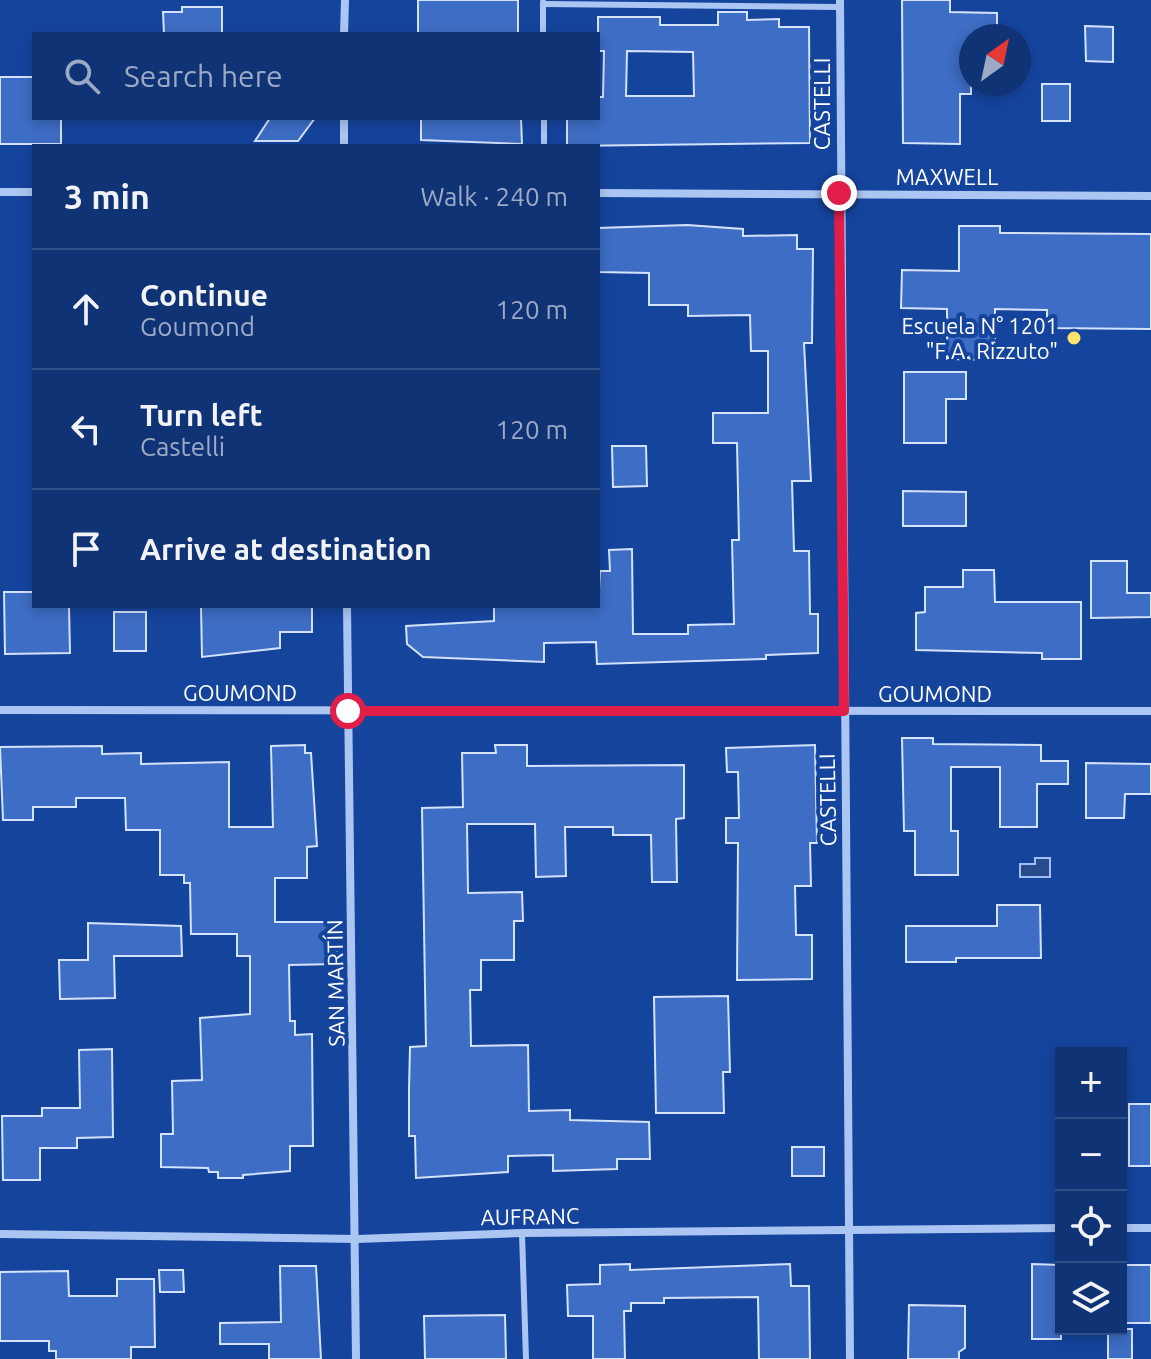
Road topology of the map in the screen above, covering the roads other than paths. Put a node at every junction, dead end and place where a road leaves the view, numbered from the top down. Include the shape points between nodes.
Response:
1 (345, 0) edge
2 (543, 2) edge
3 (669, 2) edge
4 (840, 4) edge
5 (344, 32) edge
6 (543, 32) edge
7 (344, 120) edge
8 (544, 120) edge
9 (344, 144) edge
10 (544, 144) edge
11 (0, 192) edge
12 (32, 192) edge
13 (600, 193) edge
14 (839, 193) junction
15 (1151, 196) edge
16 (347, 608) edge
17 (0, 710) edge
18 (348, 711) junction
19 (844, 711) junction
20 (1151, 711) edge
21 (1055, 1228) edge
22 (1127, 1228) edge
23 (1151, 1228) edge
24 (849, 1229) junction
25 (522, 1233) junction
26 (0, 1234) edge
27 (357, 1239) junction
28 (356, 1359) edge
29 (526, 1359) edge
30 (850, 1359) edge

1 - 5 street
2 - 3 lane
2 - 6 lane
3 - 4 lane
4 - 14 street, CASTELLI
7 - 9 street
8 - 10 lane
11 - 12 street
13 - 14 street, MAXWELL
14 - 15 street, MAXWELL
14 - 19 street, CASTELLI
16 - 18 street, SAN MARTÍN
17 - 18 street, GOUMOND
18 - 19 street, GOUMOND
18 - 27 street, SAN MARTÍN
19 - 20 street, GOUMOND
19 - 24 street, CASTELLI
21 - 24 street, AUFRANC
22 - 23 street
24 - 25 street, AUFRANC
24 - 30 street, CASTELLI
25 - 27 street, AUFRANC
25 - 29 lane
26 - 27 street, AUFRANC
27 - 28 street, SAN MARTÍN

